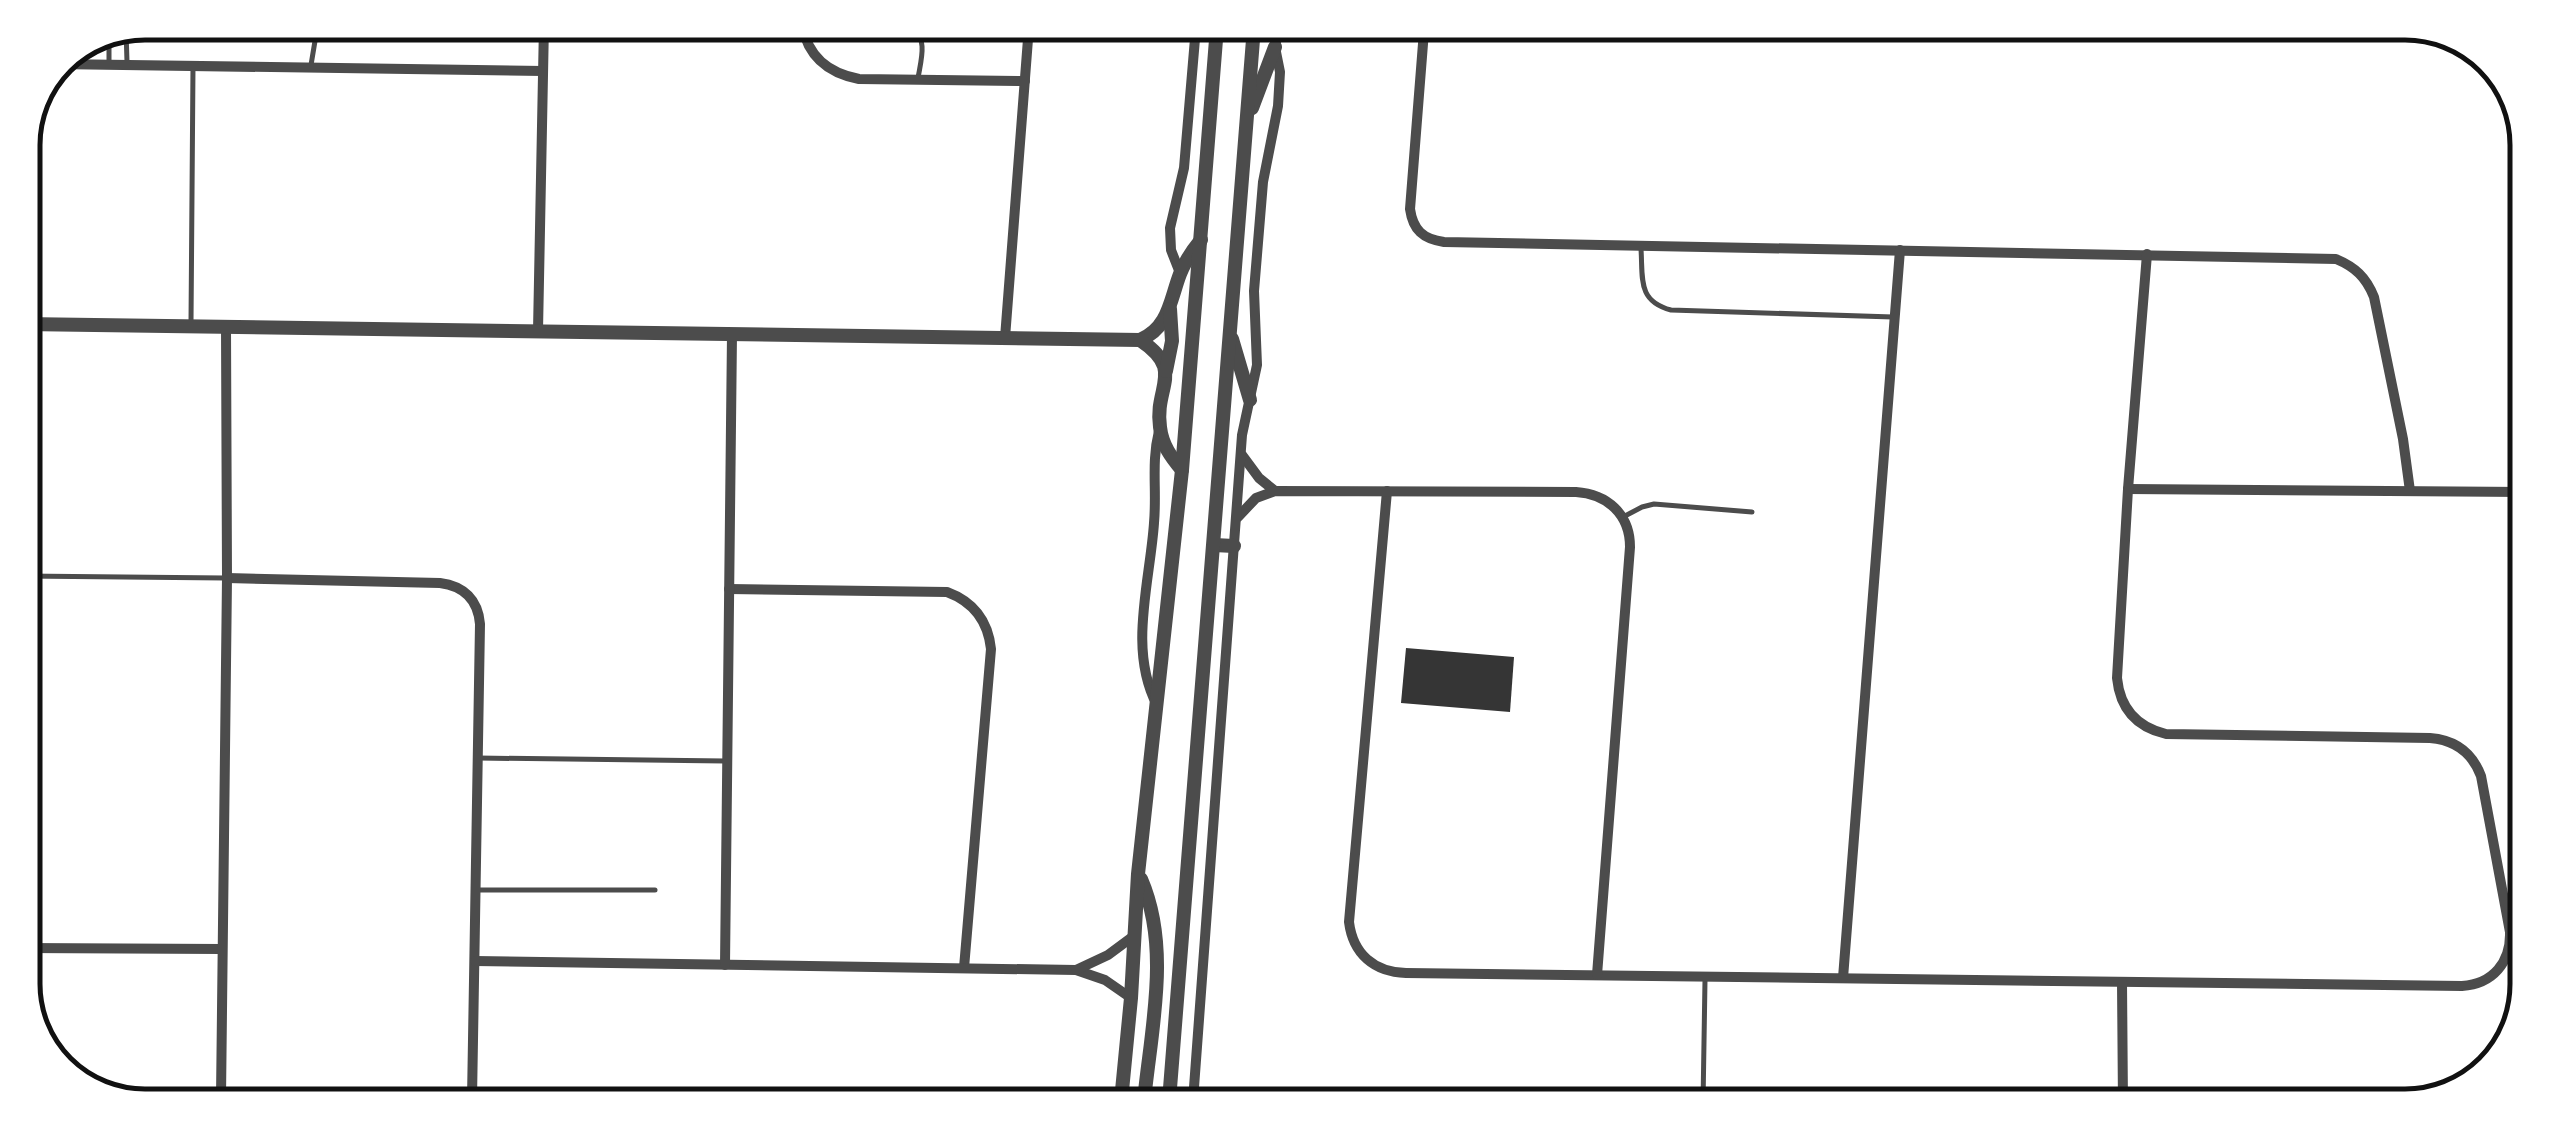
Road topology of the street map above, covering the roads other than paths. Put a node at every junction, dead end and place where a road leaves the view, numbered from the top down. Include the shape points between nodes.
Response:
1 (315, 40) edge
2 (544, 40) edge
3 (805, 40) edge
4 (922, 40) edge
5 (1028, 40) edge
6 (1195, 40) edge
7 (1216, 40) edge
8 (1253, 40) edge
9 (1277, 40) edge
10 (1418, 40) edge
11 (127, 42) edge
12 (109, 47) edge
13 (1276, 48) junction
14 (79, 64) edge
15 (108, 65) junction
16 (128, 65) junction
17 (193, 66) junction
18 (311, 68) junction
19 (543, 71) junction
20 (918, 80) junction
21 (1025, 81) junction
22 (1245, 127) junction
23 (1201, 240) junction
24 (1641, 246) junction
25 (1900, 250) junction
26 (2148, 254) junction
27 (1180, 273) junction
28 (1170, 308) junction
29 (1896, 317) junction
30 (40, 324) edge
31 (191, 326) junction
32 (226, 327) junction
33 (1229, 330) junction
34 (538, 331) junction
35 (732, 334) junction
36 (1005, 338) junction
37 (1140, 340) junction
38 (1166, 371) junction
39 (1250, 400) junction
40 (1160, 430) junction
41 (1242, 454) junction
42 (1182, 470) junction
43 (2128, 490) junction
44 (1275, 491) junction
45 (1387, 491) junction
46 (2410, 491) junction
47 (2510, 492) edge
48 (1752, 512) dead end
49 (1623, 517) junction
50 (1237, 520) junction
51 (1214, 545) junction
52 (1234, 546) junction
53 (40, 576) edge
54 (227, 578) junction
55 (730, 588) junction
56 (1157, 705) junction
57 (478, 758) junction
58 (727, 761) junction
59 (1138, 874) junction
60 (476, 890) junction
61 (655, 890) dead end
62 (1136, 934) junction
63 (40, 948) edge
64 (222, 950) junction
65 (475, 960) junction
66 (724, 964) junction
67 (964, 968) junction
68 (1076, 970) junction
69 (1597, 975) junction
70 (1705, 976) junction
71 (1844, 978) junction
72 (2122, 982) junction
73 (1131, 998) junction
74 (220, 1089) edge
75 (472, 1089) edge
76 (1122, 1089) edge
77 (1145, 1089) edge
78 (1170, 1089) edge
79 (1193, 1089) edge
80 (1702, 1089) edge
81 (2123, 1089) edge

1 - 18 lane
2 - 19 street
3 - 20 street via 841,76
4 - 20 lane
5 - 21 street
6 - 27 street via 1184,168 1170,228
7 - 23 street
8 - 22 street
9 - 13 street
10 - 24 street via 1410,208 1418,231 1444,242
11 - 16 lane
12 - 15 lane
13 - 22 street
13 - 39 street via 1280,89 1263,182
14 - 15 street
15 - 16 street
16 - 17 street
17 - 18 street
17 - 31 lane
18 - 19 street
19 - 34 street
20 - 21 street
21 - 36 street
22 - 33 street
23 - 27 street
23 - 42 street
24 - 25 street
24 - 29 lane via 1645,294 1671,310
25 - 26 street
25 - 29 street
26 - 43 street
26 - 46 street via 2318,257 2361,274 2374,297
27 - 28 street
28 - 37 street via 1158,329
28 - 38 street
29 - 71 street
30 - 31 street
31 - 32 street
32 - 34 street
32 - 54 street
33 - 39 street
33 - 51 street
34 - 35 street
35 - 36 street
35 - 55 street
36 - 37 street
37 - 38 street via 1160,356
38 - 40 street
39 - 41 street
40 - 42 street
40 - 56 street via 1142,647
41 - 44 street
41 - 50 street
42 - 56 street
43 - 46 street
43 - 72 street via 2117,678 2134,719 2166,734 2452,742 2481,776 2510,942 2499,970 2472,986
44 - 45 street
44 - 50 street via 1248,504
45 - 49 street via 1587,492
45 - 69 street via 1349,922 1355,945 1371,964 1394,972
46 - 47 street
48 - 49 lane via 1654,504
49 - 69 street via 1630,547
50 - 52 street
51 - 52 street
51 - 78 street
52 - 79 street
53 - 54 lane
54 - 57 street via 440,583 465,592 480,624
54 - 64 street
55 - 58 street
55 - 67 street via 947,592 970,604 986,624 991,649
56 - 59 street
57 - 58 lane
57 - 60 street
58 - 66 street
59 - 62 street
59 - 77 street via 1152,907 1158,960
60 - 61 lane
60 - 65 street
62 - 68 street
62 - 73 street
63 - 64 street
64 - 74 street
65 - 66 street
65 - 75 street
66 - 67 street
67 - 68 street
68 - 73 street
69 - 70 street
70 - 71 street
70 - 80 lane
71 - 72 street
72 - 81 street
73 - 76 street

